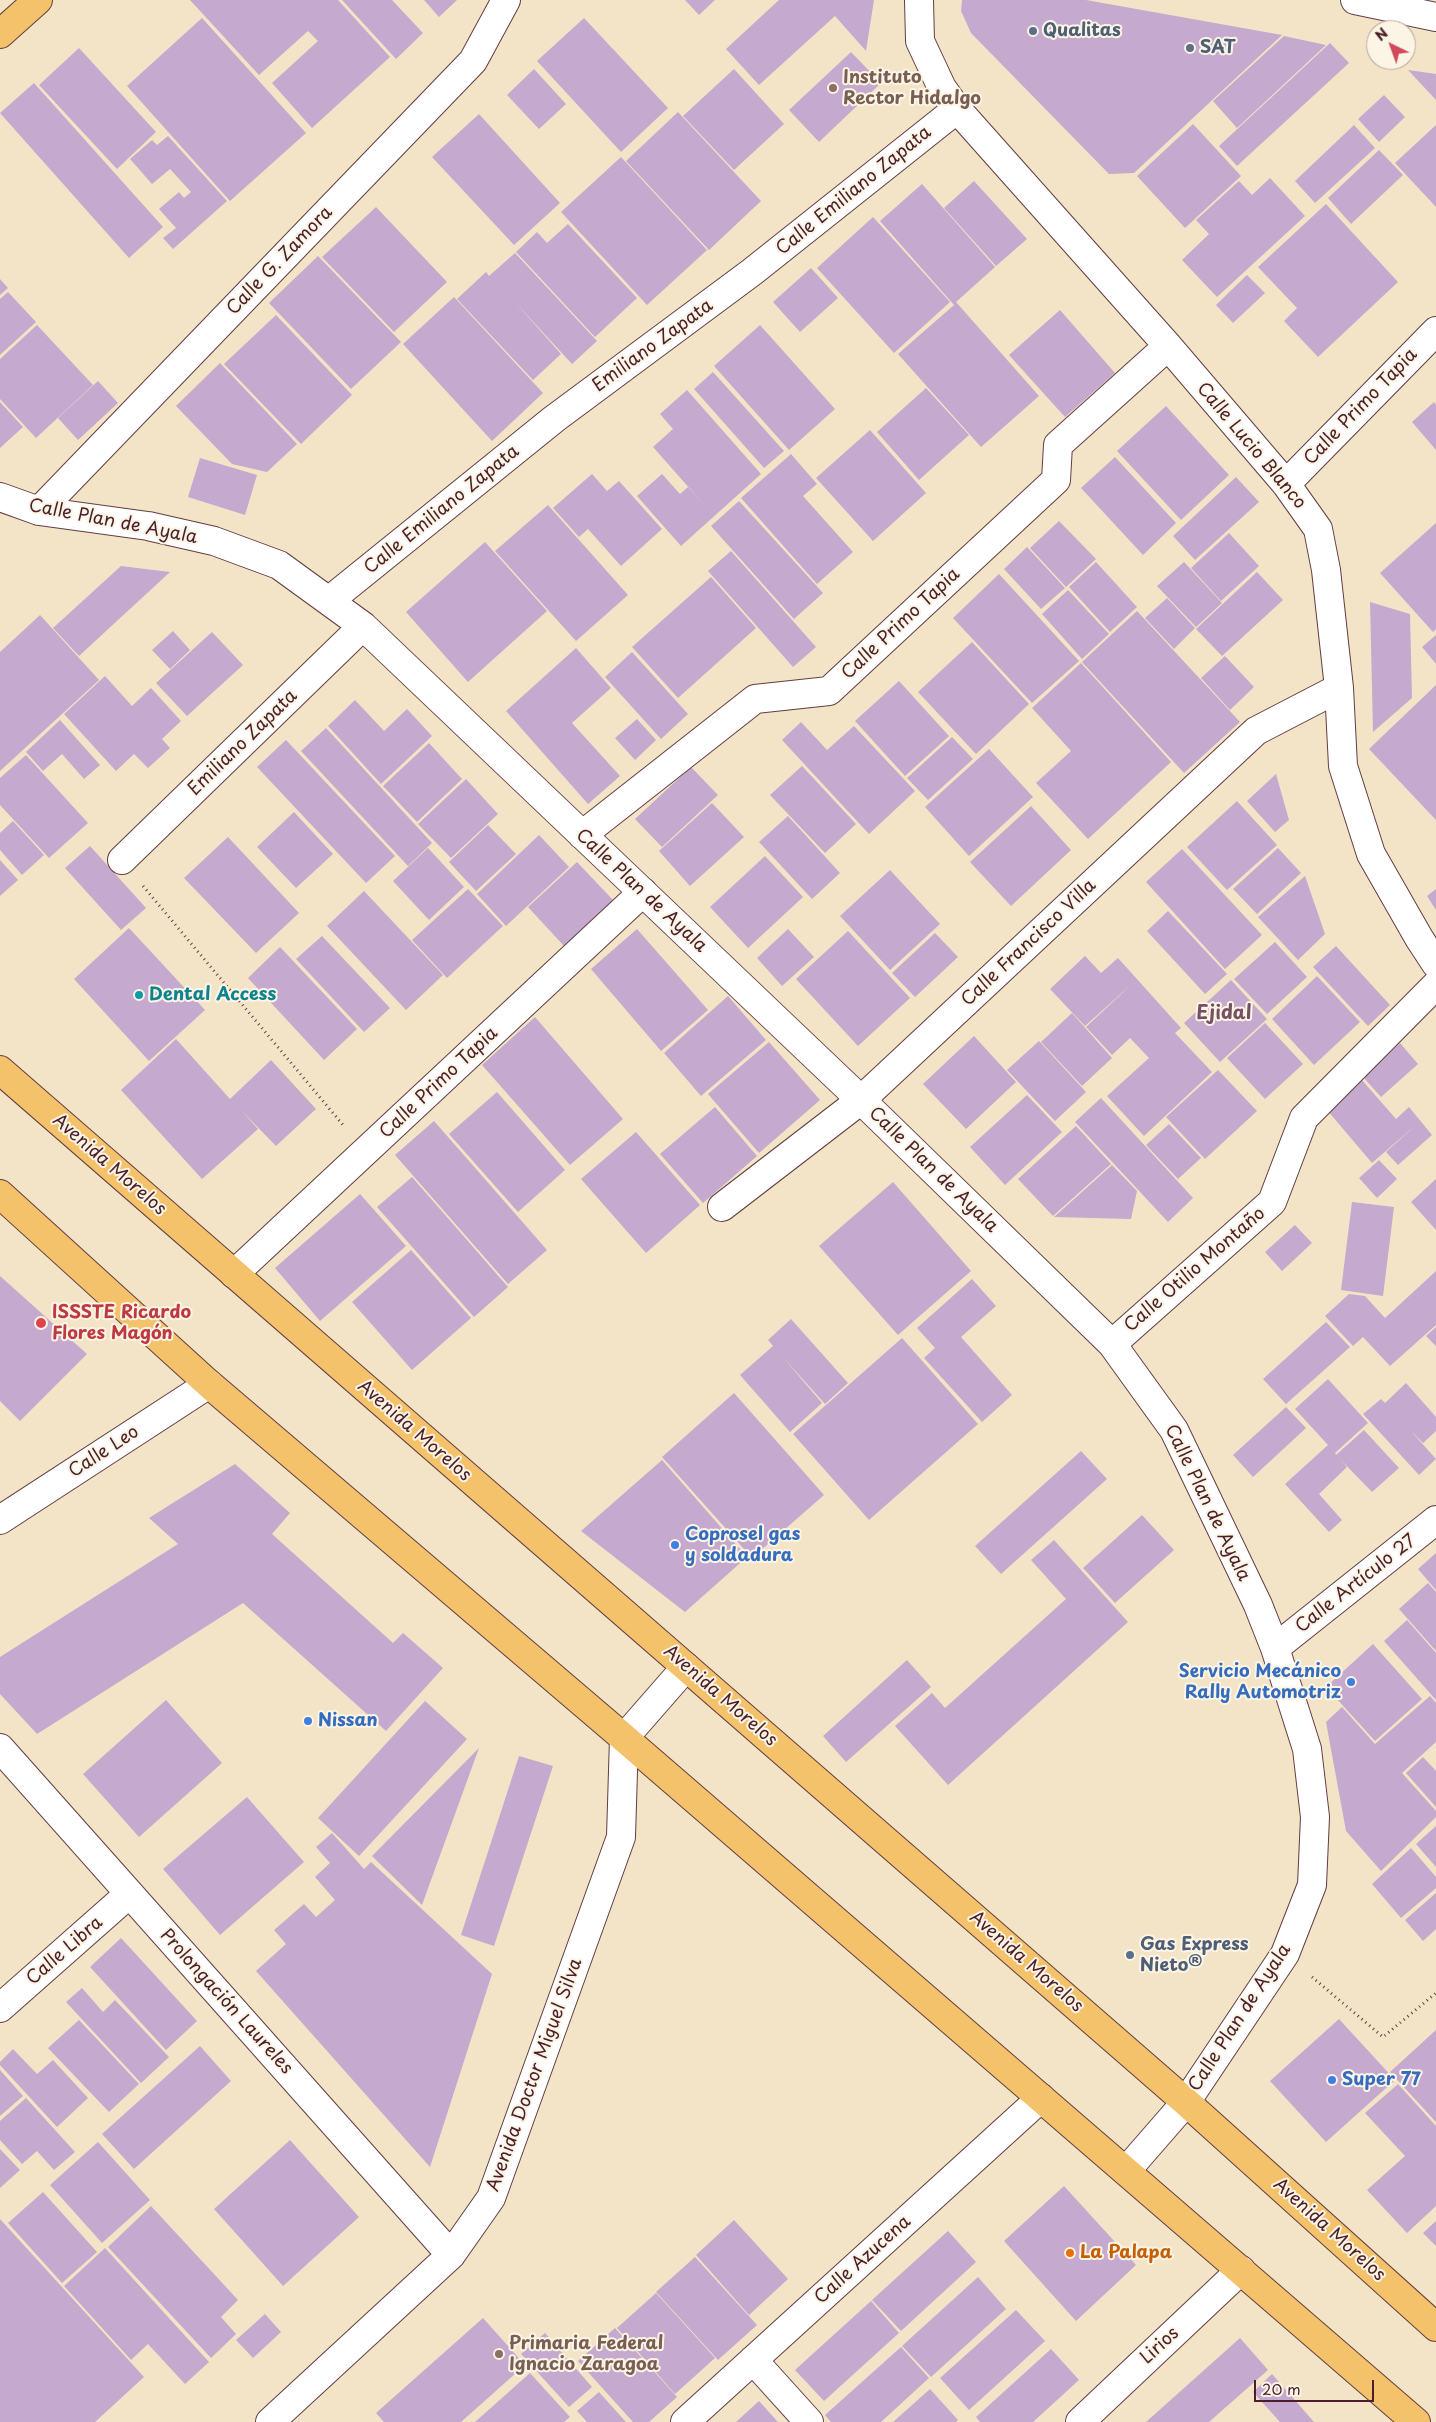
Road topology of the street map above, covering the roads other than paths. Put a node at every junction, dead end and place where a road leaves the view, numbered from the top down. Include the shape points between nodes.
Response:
1 (38, 0) edge
2 (506, 0) edge
3 (919, 0) edge
4 (1355, 0) edge
5 (1436, 17) edge
6 (0, 34) edge
7 (957, 109) junction
8 (752, 272) joint
9 (1436, 331) edge
10 (1168, 346) junction
11 (554, 419) joint
12 (1286, 484) junction
13 (0, 496) edge
14 (40, 511) junction
15 (330, 600) junction
16 (363, 626) junction
17 (1339, 688) junction
18 (582, 835) junction
19 (122, 860) road end
20 (643, 892) junction
21 (1436, 964) edge
22 (1436, 985) edge
23 (0, 1070) edge
24 (861, 1100) junction
25 (0, 1194) edge
26 (722, 1206) dead end
27 (234, 1274) junction
28 (1112, 1344) junction
29 (208, 1384) junction
30 (0, 1520) edge
31 (1436, 1520) edge
32 (1275, 1648) junction
33 (686, 1667) junction
34 (624, 1738) junction
35 (2, 1755) edge
36 (129, 1894) junction
37 (0, 2008) edge
38 (1042, 2098) junction
39 (1186, 2102) junction
40 (1126, 2171) junction
41 (451, 2255) junction
42 (1241, 2270) junction
43 (1436, 2327) edge
44 (753, 2360) junction
45 (270, 2422) edge
46 (685, 2422) edge
47 (809, 2422) edge
48 (1080, 2422) edge
49 (1416, 2422) edge

1 - 6 main road
2 - 14 street, Calle G. Zamora via 472,60
3 - 7 street, Calle Lucio Blanco via 920,41 942,88
4 - 5 street
7 - 8 street, Calle Emiliano Zapata
7 - 10 street, Calle Lucio Blanco
8 - 11 street, Emiliano Zapata
9 - 12 street, Calle Primo Tapia
10 - 12 street, Calle Lucio Blanco
10 - 18 street, Calle Primo Tapia via 1058,446 1056,480 829,691 756,699
11 - 15 street, Calle Emiliano Zapata
12 - 17 street, Calle Lucio Blanco via 1318,529 1326,570
13 - 14 street, Calle Plan de Ayala
14 - 15 street, Calle Plan de Ayala via 148,526 214,541 280,565
15 - 16 street, Calle Plan de Ayala
16 - 18 street, Calle Plan de Ayala
16 - 19 street, Emiliano Zapata
17 - 21 street, Calle Lucio Blanco via 1344,766 1371,854
17 - 24 street, Calle Francisco Villa via 1256,731
18 - 20 street, Calle Plan de Ayala
20 - 24 street, Calle Plan de Ayala
20 - 27 street, Calle Primo Tapia
22 - 28 street, Calle Otilio Montaño via 1304,1118 1272,1202
23 - 27 main road, Avenida Morelos
24 - 26 street, Calle Francisco Villa
24 - 28 street, Calle Plan de Ayala
25 - 29 main road
27 - 33 main road, Avenida Morelos
28 - 32 street, Calle Plan de Ayala via 1174,1430 1258,1605
29 - 30 street, Calle Leo
29 - 34 main road
31 - 32 street, Calle Artículo 27
32 - 39 street, Calle Plan de Ayala via 1307,1749 1315,1817 1312,1885 1285,1954
33 - 34 street
33 - 39 main road, Avenida Morelos
34 - 38 main road
34 - 41 street, Avenida Doctor Miguel Silva via 621,1837 491,2198
35 - 36 street, Prolongación Laureles
36 - 37 street, Calle Libra
36 - 41 street, Prolongación Laureles
38 - 40 main road
38 - 44 street, Calle Azucena
39 - 40 street, Calle Plan de Ayala
39 - 43 main road, Avenida Morelos
40 - 42 main road
41 - 45 street, Avenida Doctor Miguel Silva
42 - 48 street, Lirios
42 - 49 main road
44 - 46 street, Calle Azucena
44 - 47 street

